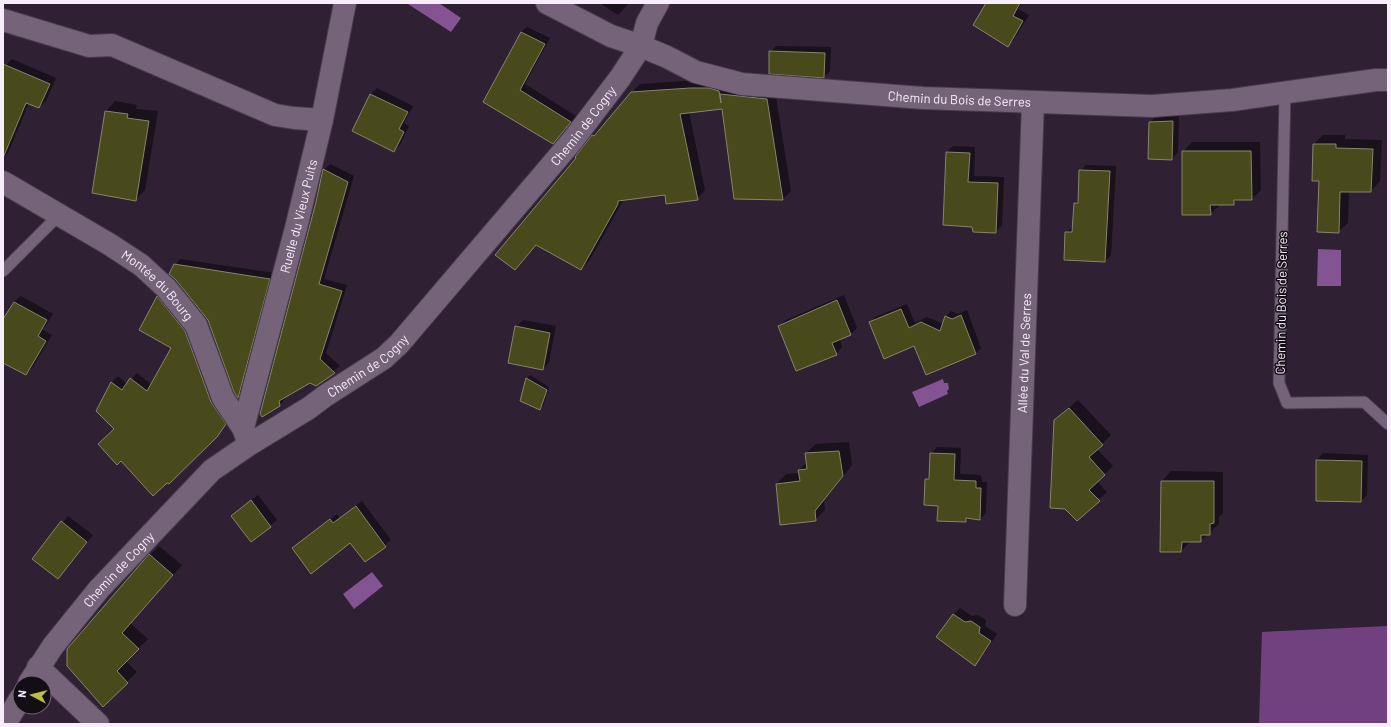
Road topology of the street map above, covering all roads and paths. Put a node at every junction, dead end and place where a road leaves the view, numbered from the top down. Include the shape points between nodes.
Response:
1 (345, 3) edge
2 (547, 3) edge
3 (658, 3) edge
4 (3, 20) edge
5 (641, 46) junction
6 (1388, 80) edge
7 (1285, 93) junction
8 (1033, 102) junction
9 (322, 120) junction
10 (3, 182) edge
11 (58, 214) junction
12 (3, 271) edge
13 (1388, 424) edge
14 (246, 436) junction
15 (1015, 605) dead end
16 (34, 675) edge
17 (52, 689) edge
18 (12, 712) edge
19 (5, 724) edge
20 (98, 724) edge

1 - 9 street, Ruelle du Vieux Puits
2 - 5 street, Chemin du Bois de Serres via 612,36
3 - 5 street, Chemin de Cogny via 647,23
4 - 9 street via 89,46 112,45 275,115
5 - 8 street, Chemin du Bois de Serres via 696,72 742,84 924,98
5 - 14 street, Chemin de Cogny via 572,141 399,344 384,358 309,408
6 - 7 street, Chemin du Bois de Serres
7 - 8 street, Chemin du Bois de Serres via 1152,106
7 - 13 lane, Chemin du Bois de Serres via 1279,382 1287,403 1364,402
8 - 15 street, Allée du Val de Serres
9 - 14 street, Ruelle du Vieux Puits
10 - 11 street, Montée du Bourg
11 - 12 lane
11 - 14 street, Montée du Bourg via 141,265 166,288 196,325 223,398
14 - 16 street, Chemin de Cogny via 99,589 53,646
17 - 20 street
18 - 19 street

